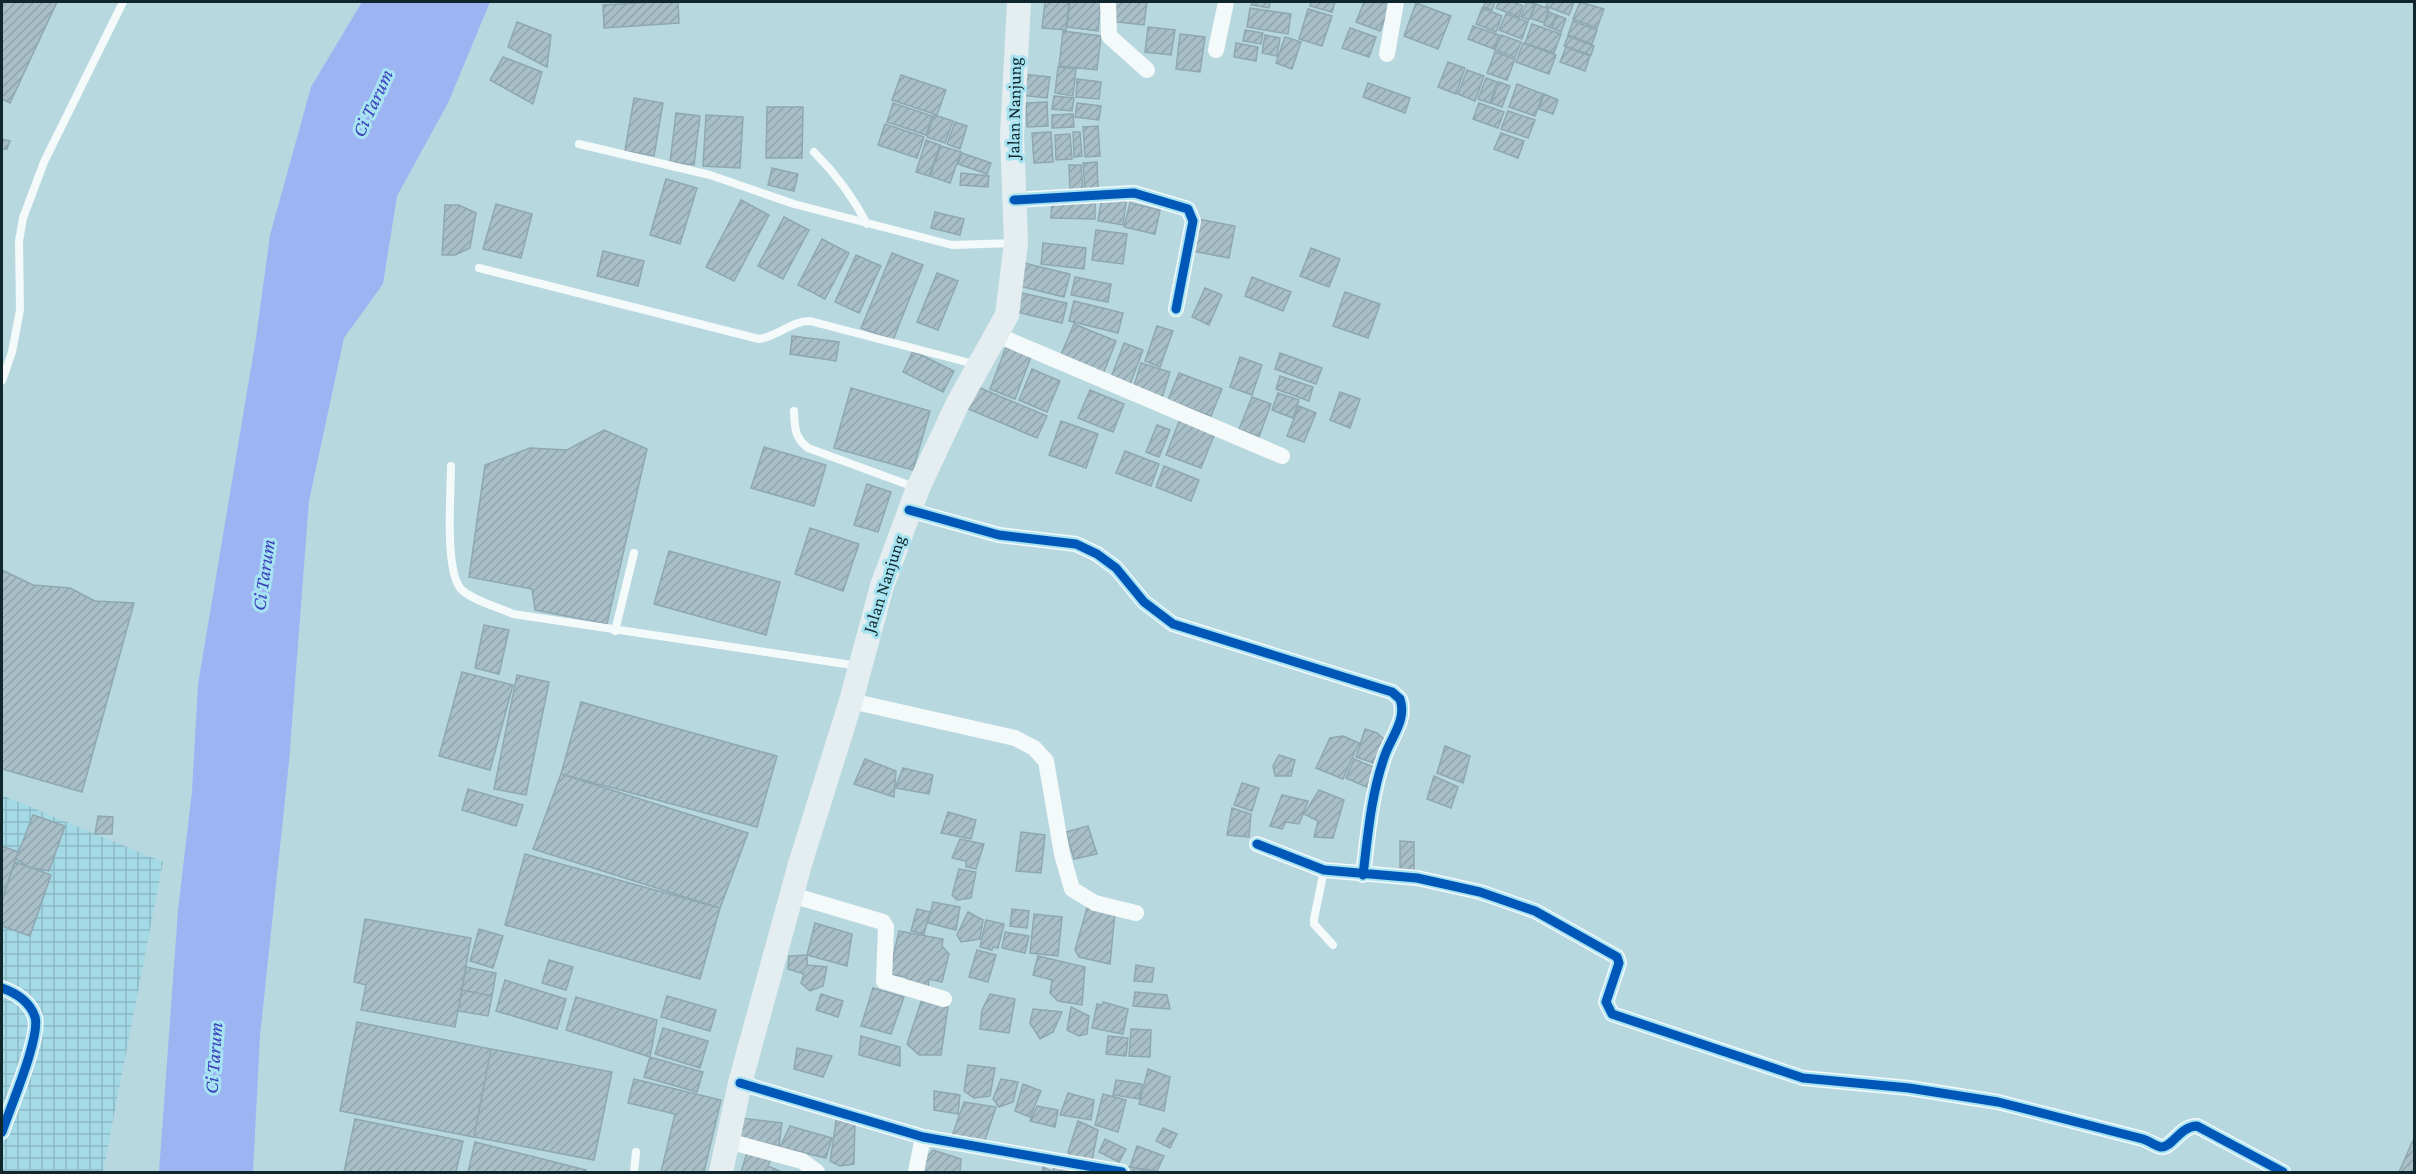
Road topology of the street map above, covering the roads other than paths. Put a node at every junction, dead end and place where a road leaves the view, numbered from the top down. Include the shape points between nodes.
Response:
1 (123, 2) edge
2 (1019, 2) edge
3 (1108, 2) edge
4 (1226, 2) edge
5 (1396, 2) edge
6 (1216, 50) dead end
7 (1388, 54) dead end
8 (1147, 70) dead end
9 (579, 144) dead end
10 (814, 152) dead end
11 (1014, 200) junction
12 (867, 224) junction
13 (1016, 243) junction
14 (479, 268) dead end
15 (1176, 309) dead end
16 (997, 335) junction
17 (980, 365) junction
18 (2, 381) edge
19 (794, 411) dead end
20 (1282, 456) dead end
21 (451, 466) dead end
22 (918, 488) junction
23 (909, 510) junction
24 (634, 553) dead end
25 (615, 631) junction
26 (859, 666) junction
27 (851, 701) junction
28 (1257, 843) dead end
29 (1324, 870) junction
30 (1363, 875) junction
31 (792, 895) junction
32 (1136, 913) dead end
33 (1333, 945) dead end
34 (2, 988) edge
35 (944, 999) dead end
36 (740, 1083) junction
37 (2, 1132) edge
38 (923, 1137) junction
39 (728, 1141) junction
40 (636, 1152) dead end
41 (1122, 1172) edge
42 (634, 1173) edge
43 (721, 1173) edge
44 (817, 1173) edge
45 (916, 1173) edge
46 (2283, 1173) edge

1 - 18 lane via 45,162 23,218 19,241 20,310
2 - 11 main road, Jalan Nanjung via 1012,136
3 - 8 street via 1109,36
4 - 6 street
5 - 7 street
9 - 12 lane via 710,175
10 - 12 lane via 854,199
11 - 13 main road, Jalan Nanjung
11 - 15 street via 1134,194 1188,209 1193,221
12 - 13 lane via 952,245
13 - 16 main road, Jalan Nanjung via 1007,315
14 - 17 lane via 759,339 778,334 796,321 810,321
16 - 17 main road, Jalan Nanjung
16 - 20 street
17 - 22 main road, Jalan Nanjung
19 - 22 lane via 795,433 808,448
21 - 25 lane via 452,567 462,590 513,614
22 - 23 main road, Jalan Nanjung
23 - 26 main road, Jalan Nanjung
23 - 30 street via 999,535 1076,544 1116,568 1143,602 1173,624 1392,692 1400,699 1402,717 1375,790
24 - 25 lane
25 - 26 lane
26 - 27 main road, Jalan Nanjung
27 - 31 main road, Jalan Nanjung
27 - 32 street via 1015,738 1034,747 1046,761 1072,889 1095,903
28 - 29 street
29 - 30 street
29 - 33 lane via 1314,924
30 - 46 street via 1417,878 1480,892 1535,911 1617,957 1619,963 1606,1002 1612,1014 1803,1078 1935,1091 1998,1102 2144,1139 2161,1147 2168,1146 2184,1128 2198,1126
31 - 35 street via 883,922 884,981
31 - 36 main road, Jalan Nanjung
34 - 37 street via 24,1000 35,1019 32,1046
36 - 38 street
36 - 39 main road, Jalan Nanjung
38 - 41 street
38 - 45 street
39 - 43 main road, Jalan Nanjung
39 - 44 street via 802,1161
40 - 42 lane

